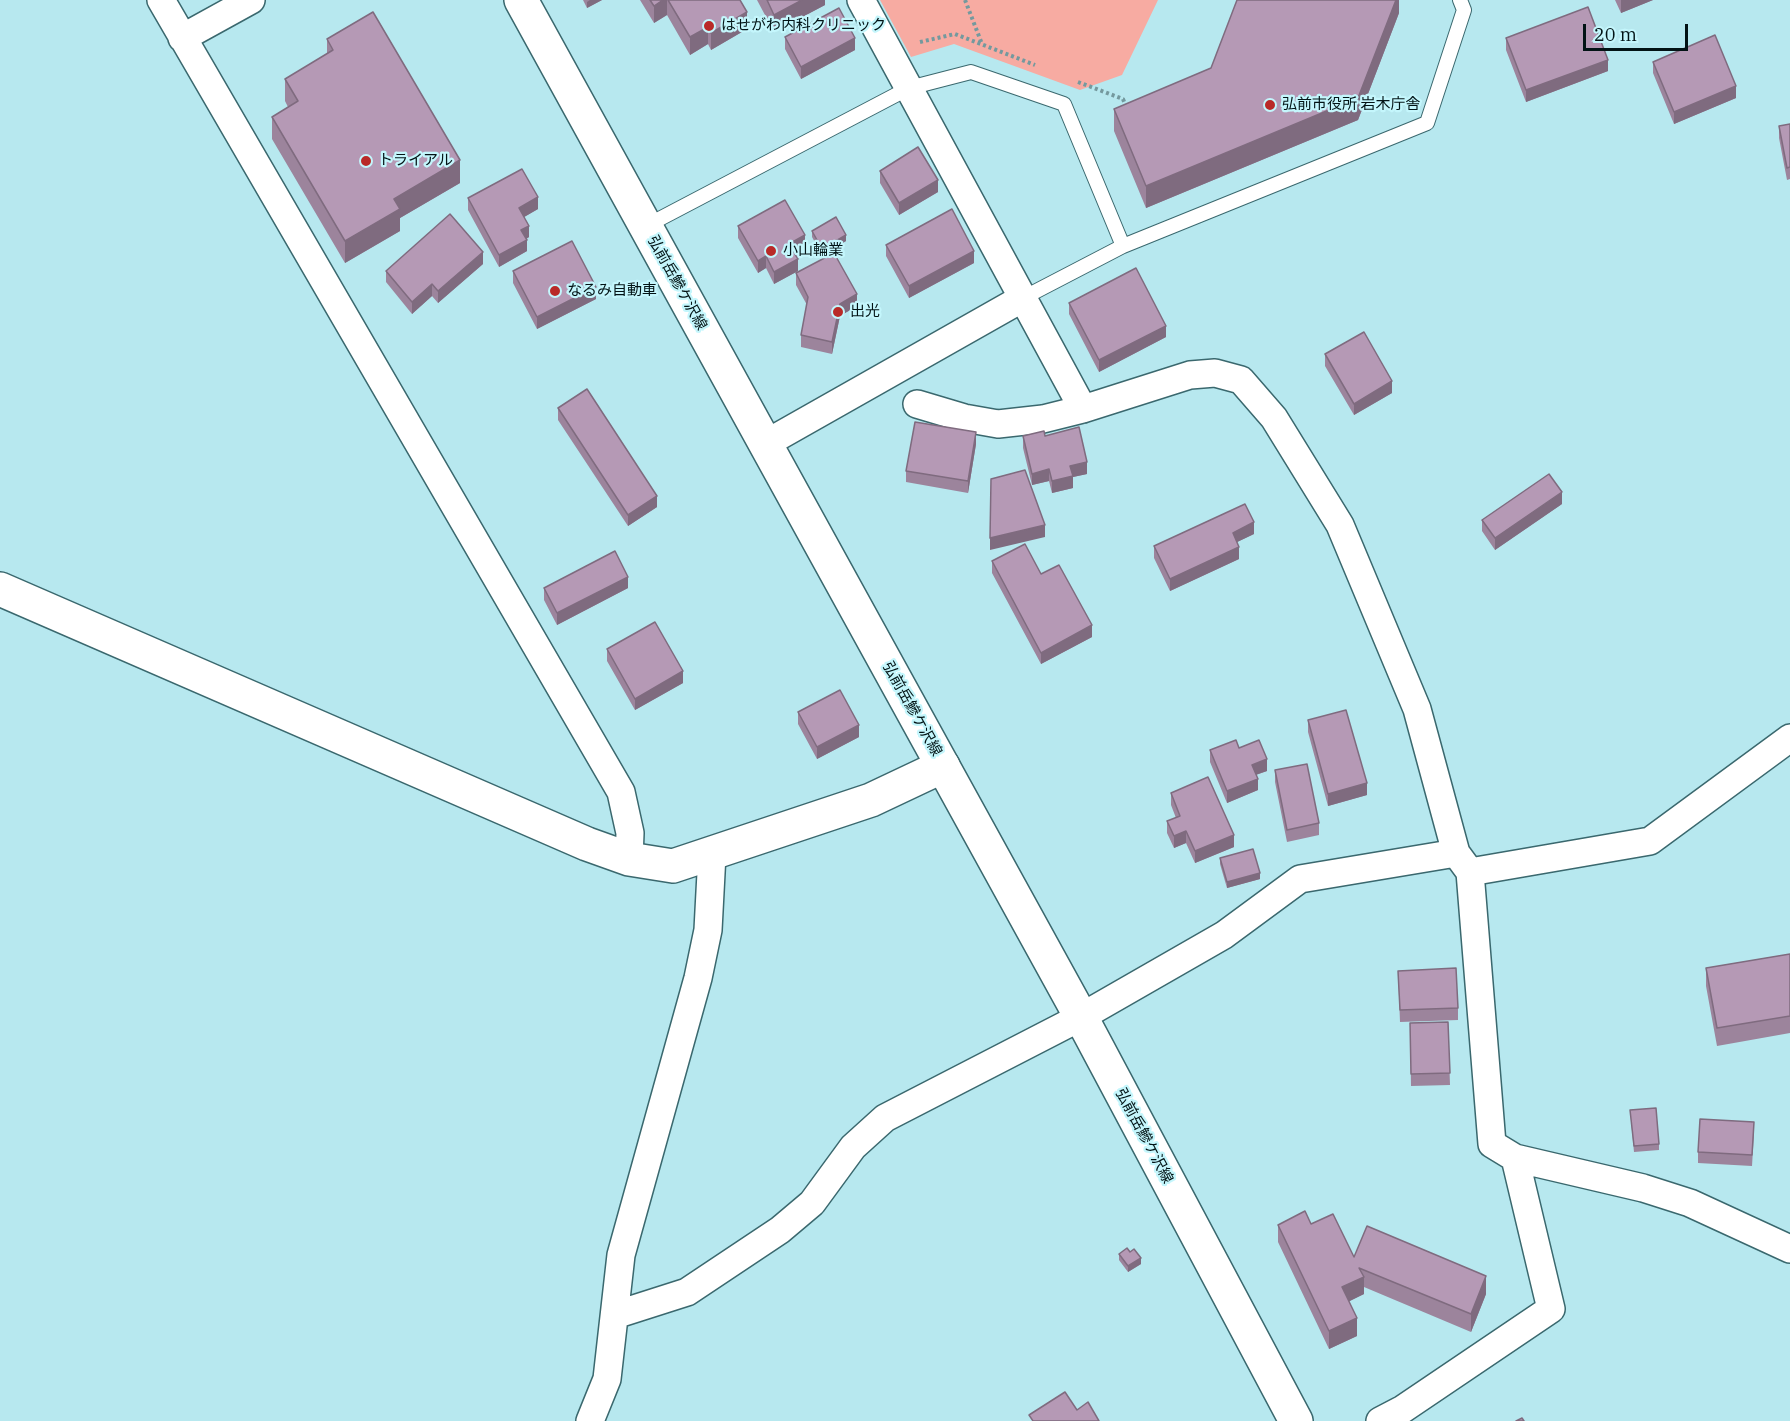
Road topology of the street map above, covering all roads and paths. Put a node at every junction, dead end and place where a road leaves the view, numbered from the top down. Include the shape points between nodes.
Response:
1 (161, 0) edge
2 (251, 0) edge
3 (521, 0) edge
4 (861, 0) edge
5 (965, 0) edge
6 (1461, 0) edge
7 (182, 38) junction
8 (982, 45) dead end
9 (909, 88) junction
10 (646, 226) junction
11 (1124, 246) junction
12 (1023, 298) junction
13 (917, 404) dead end
14 (1083, 409) junction
15 (765, 444) junction
16 (0, 589) edge
17 (1790, 738) edge
18 (943, 766) junction
19 (712, 854) junction
20 (629, 859) junction
21 (1463, 862) junction
22 (1081, 1017) junction
23 (1515, 1158) junction
24 (1790, 1249) edge
25 (615, 1315) junction
26 (590, 1421) edge
27 (1296, 1421) edge
28 (1380, 1421) edge

1 - 7 street
2 - 7 street
3 - 10 main road, 弘前岳鰺ケ沢線
4 - 9 street
5 - 8 path
6 - 11 lane via 1464,9 1427,123
7 - 20 street via 621,792 630,833
9 - 10 lane
9 - 11 lane via 970,72 1064,104
9 - 12 street
10 - 15 main road, 弘前岳鰺ケ沢線
11 - 12 lane
12 - 14 street
12 - 15 street
13 - 14 street via 998,424
14 - 21 street via 1190,375 1215,373 1241,380 1259,399 1340,525 1417,709
15 - 18 main road, 弘前岳鰺ケ沢線
16 - 20 main road via 576,840
17 - 21 street via 1650,841
18 - 19 main road via 871,800
18 - 22 main road, 弘前岳鰺ケ沢線
19 - 20 main road via 673,866
19 - 25 street via 708,930 621,1255
21 - 22 street via 1300,879 1224,935
21 - 23 street via 1492,1144
22 - 25 street via 885,1118 853,1147 812,1203 780,1230 687,1292
22 - 27 main road, 弘前岳鰺ケ沢線
23 - 24 street via 1690,1203
23 - 28 street via 1551,1309
25 - 26 street via 607,1379

